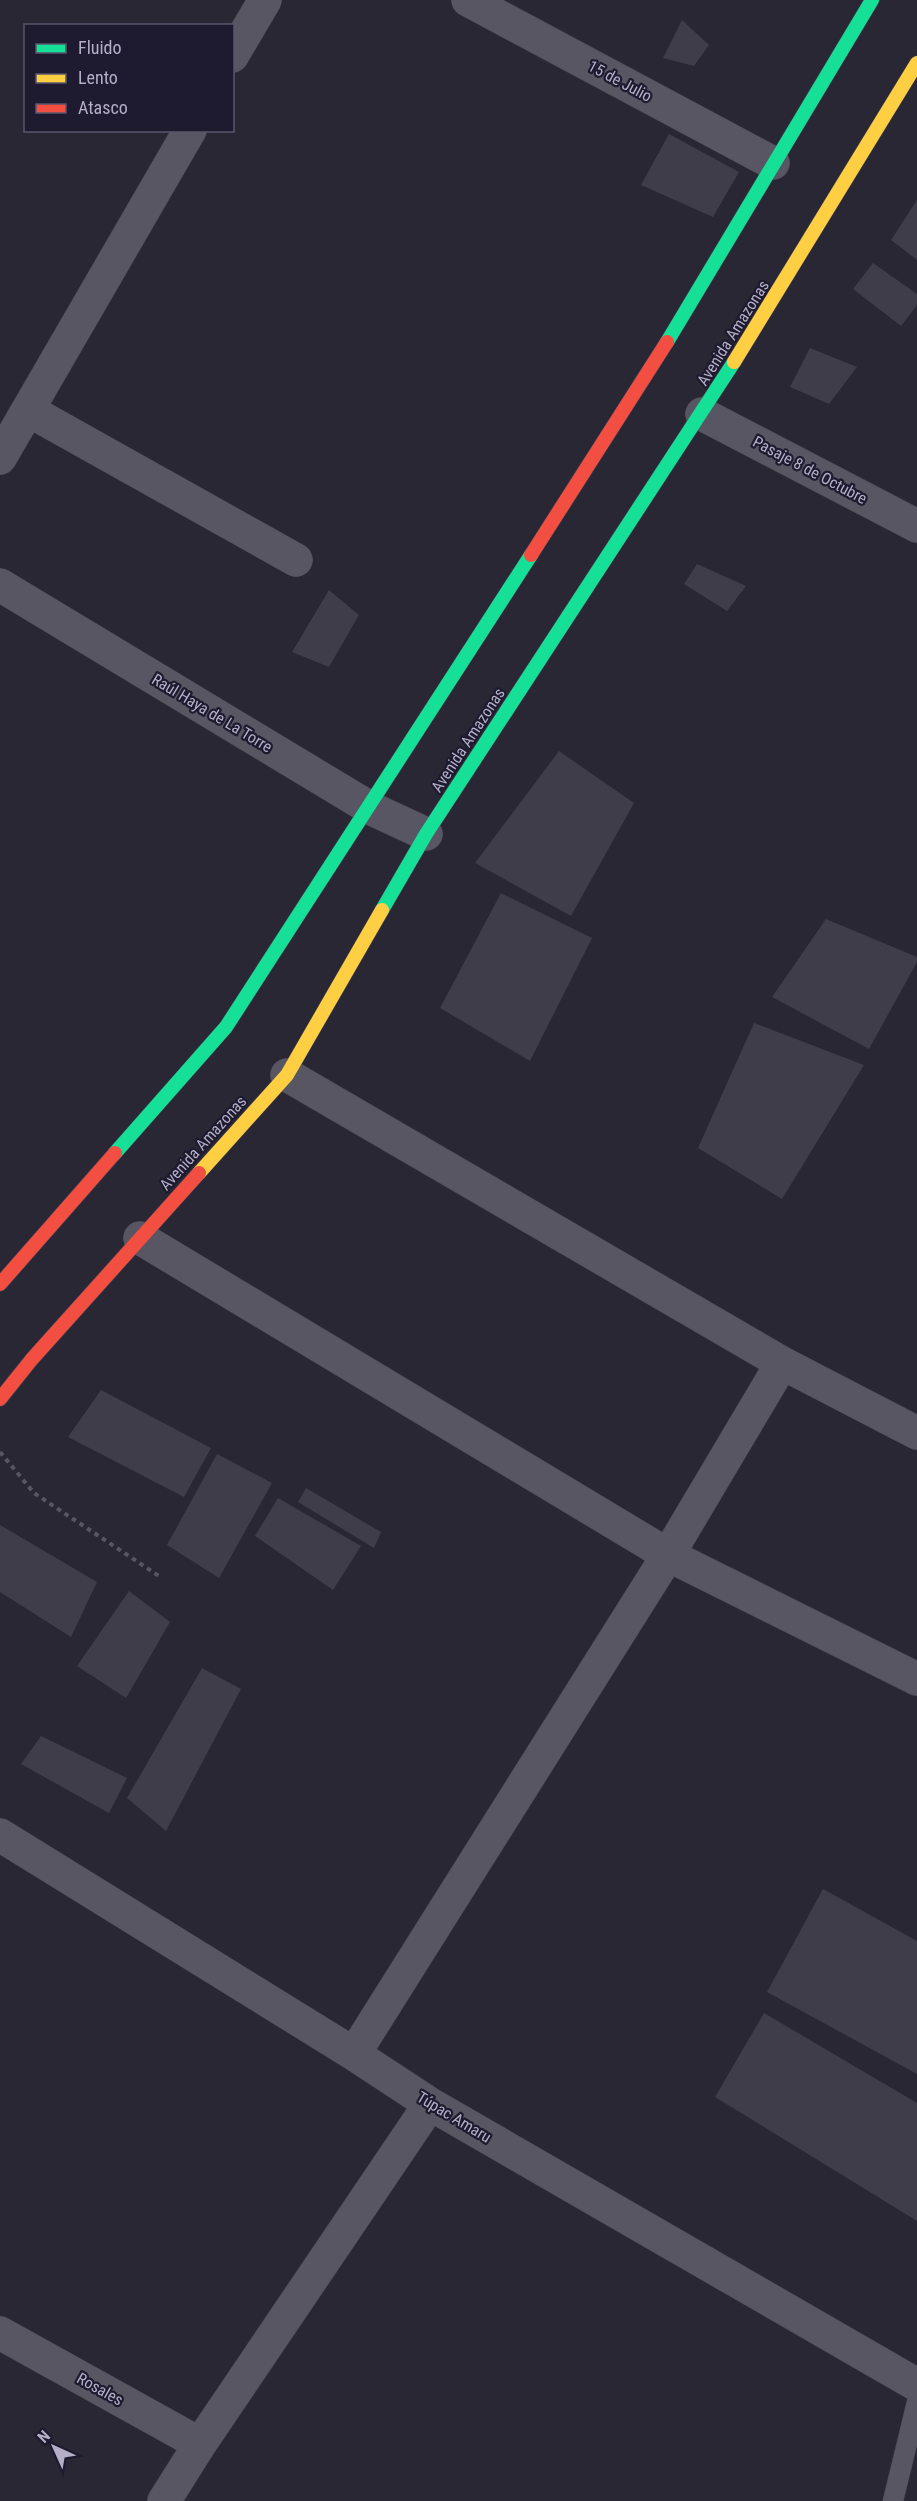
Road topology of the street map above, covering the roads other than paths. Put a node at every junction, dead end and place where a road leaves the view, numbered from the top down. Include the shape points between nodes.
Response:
1 (265, 0) edge
2 (468, 0) edge
3 (872, 0) edge
4 (234, 54) edge
5 (917, 63) edge
6 (189, 132) edge
7 (773, 163) junction
8 (28, 410) junction
9 (702, 414) junction
10 (0, 458) edge
11 (917, 526) edge
12 (296, 560) dead end
13 (0, 585) edge
14 (369, 808) junction
15 (426, 834) junction
16 (286, 1075) junction
17 (140, 1238) junction
18 (0, 1284) edge
19 (782, 1363) junction
20 (0, 1399) edge
21 (917, 1433) edge
22 (668, 1555) junction
23 (917, 1679) edge
24 (0, 1835) edge
25 (354, 2054) junction
26 (430, 2104) junction
27 (0, 2333) edge
28 (917, 2385) edge
29 (917, 2402) edge
30 (200, 2444) junction
31 (164, 2501) edge
32 (893, 2501) edge

1 - 4 street
2 - 7 street, 15 de Julio
3 - 7 street
5 - 9 street, Avenida Amazonas
6 - 8 street
7 - 14 street via 646,377
8 - 10 street
8 - 12 street
9 - 11 street, Pasaje 8 de Octubre
9 - 15 street, Avenida Amazonas
13 - 14 street, Raúl Haya de La Torre
14 - 15 street, Raúl Haya de La Torre
14 - 18 street via 226,1027
15 - 16 street, Avenida Amazonas
16 - 17 street, Avenida Amazonas
16 - 19 street
17 - 20 street, Avenida Amazonas
17 - 22 street
19 - 21 street
19 - 22 street
22 - 23 street
22 - 25 street
24 - 25 street, Túpac Amaru
25 - 26 street, Túpac Amaru
26 - 28 street, Túpac Amaru
26 - 30 street
27 - 30 street, Rosales
29 - 32 lane
30 - 31 street

